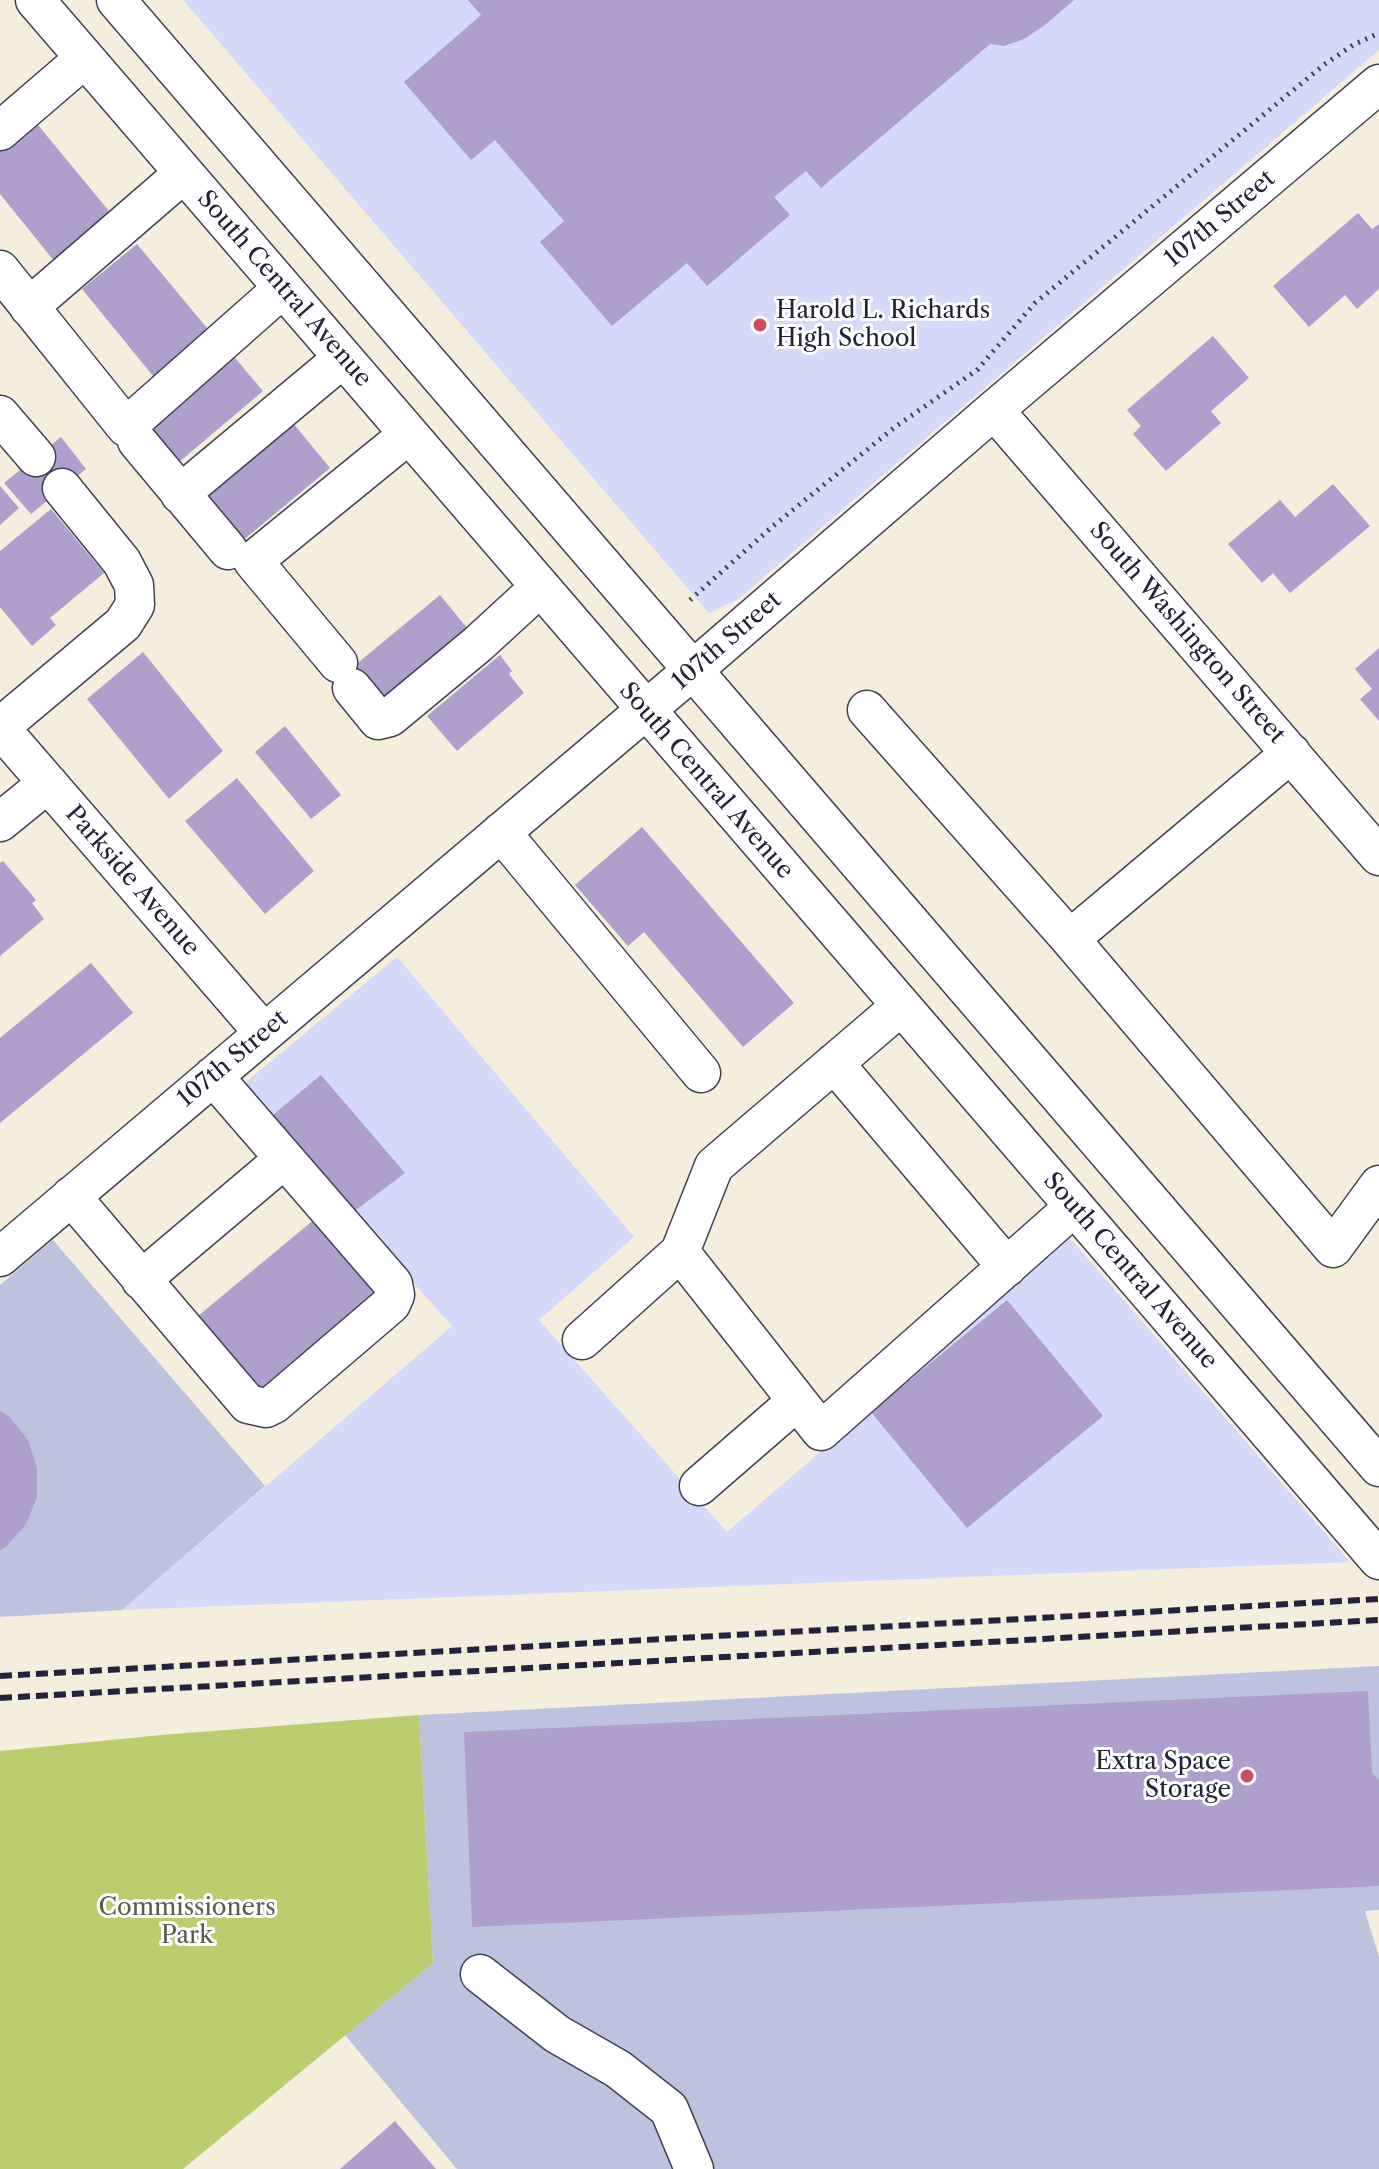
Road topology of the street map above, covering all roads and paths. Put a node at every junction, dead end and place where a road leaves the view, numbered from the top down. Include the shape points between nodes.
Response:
1 (35, 0) edge
2 (116, 0) edge
3 (1379, 33) edge
4 (85, 58) junction
5 (174, 67) junction
6 (1379, 84) edge
7 (128, 108) junction
8 (0, 131) edge
9 (184, 173) junction
10 (0, 270) edge
11 (283, 288) junction
12 (29, 307) junction
13 (343, 358) junction
14 (994, 410) junction
15 (0, 415) edge
16 (409, 434) junction
17 (137, 441) dead end
18 (36, 457) dead end
19 (62, 488) dead end
20 (180, 494) junction
21 (228, 550) dead end
22 (540, 587) junction
23 (690, 600) dead end
24 (693, 670) junction
25 (645, 710) junction
26 (867, 710) dead end
27 (1, 732) edge
28 (1291, 753) junction
29 (48, 783) junction
30 (0, 822) edge
31 (501, 832) junction
32 (1379, 856) edge
33 (1070, 939) junction
34 (901, 1006) junction
35 (264, 1033) junction
36 (834, 1063) junction
37 (701, 1073) dead end
38 (213, 1076) junction
39 (283, 1160) junction
40 (1379, 1185) edge
41 (71, 1196) junction
42 (1074, 1207) junction
43 (680, 1252) junction
44 (0, 1257) edge
45 (1007, 1267) junction
46 (141, 1280) junction
47 (582, 1340) dead end
48 (797, 1401) junction
49 (1379, 1467) edge
50 (699, 1486) dead end
51 (1379, 1560) edge
52 (480, 1974) dead end
53 (694, 2169) edge

1 - 4 street, South Central Avenue
2 - 5 street
3 - 23 path via 1325,64 1276,104 1035,303 977,370 883,437
4 - 7 street, South Central Avenue
4 - 8 street
5 - 7 street
5 - 24 street
6 - 14 street, 107th Street
7 - 9 street, South Central Avenue
9 - 11 street, South Central Avenue
9 - 12 street
10 - 12 street
11 - 12 street via 126,427
11 - 13 street, South Central Avenue
13 - 16 street, South Central Avenue
13 - 20 street
14 - 24 street, 107th Street
14 - 28 street, South Washington Street
15 - 18 street
16 - 22 street, South Central Avenue
16 - 22 street via 253,561 378,720 390,717
17 - 20 street
19 - 27 street via 122,562 134,585 135,605 123,624
20 - 21 street
22 - 25 street, South Central Avenue
24 - 25 street, 107th Street
24 - 49 street
25 - 31 street, 107th Street
25 - 34 street, South Central Avenue
26 - 33 street
27 - 29 street, Parkside Avenue
28 - 32 street, South Washington Street
28 - 33 street
29 - 30 street
29 - 35 street, Parkside Avenue
31 - 35 street, 107th Street
31 - 37 street
33 - 40 street via 1333,1248
34 - 36 street
34 - 42 street, South Central Avenue
35 - 38 street, 107th Street
36 - 43 street via 714,1166
36 - 45 street
38 - 39 street
38 - 41 street, 107th Street
39 - 46 street
39 - 46 street via 393,1284 395,1295 391,1304 274,1404 248,1404
41 - 44 street, 107th Street
41 - 46 street
42 - 45 street
42 - 51 street, South Central Avenue
43 - 47 street
43 - 48 street
45 - 48 street via 821,1431
48 - 50 street
52 - 53 street via 557,2034 618,2069 669,2109

